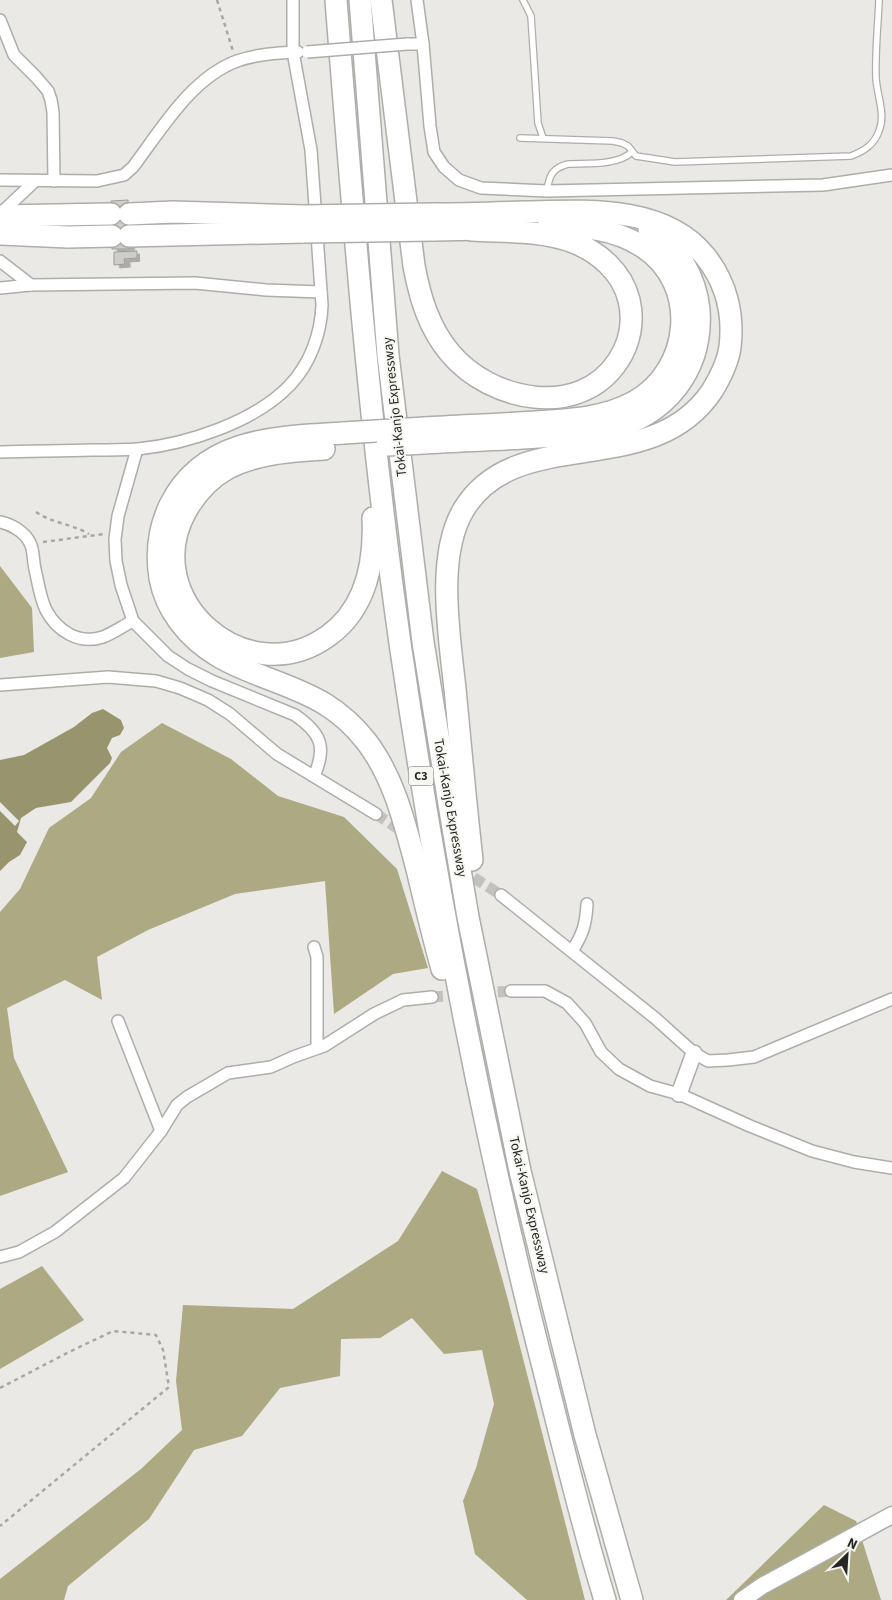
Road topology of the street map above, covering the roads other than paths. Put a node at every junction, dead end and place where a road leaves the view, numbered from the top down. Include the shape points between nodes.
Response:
1 (293, 0) edge
2 (336, 0) edge
3 (360, 0) edge
4 (381, 0) edge
5 (417, 0) edge
6 (523, 0) edge
7 (880, 0) edge
8 (0, 20) edge
9 (423, 44) junction
10 (293, 52) junction
11 (520, 138) dead end
12 (543, 138) junction
13 (632, 152) junction
14 (892, 175) edge
15 (0, 180) edge
16 (35, 181) junction
17 (54, 181) junction
18 (351, 191) junction
19 (547, 191) junction
20 (604, 213) junction
21 (0, 215) edge
22 (433, 222) junction
23 (304, 224) junction
24 (472, 230) junction
25 (0, 234) edge
26 (0, 261) edge
27 (31, 285) junction
28 (0, 288) edge
29 (321, 292) junction
30 (424, 436) junction
31 (344, 440) junction
32 (137, 449) junction
33 (0, 452) edge
34 (0, 522) edge
35 (133, 621) junction
36 (0, 685) edge
37 (314, 776) junction
38 (376, 814) tunnel mouth
39 (501, 895) tunnel mouth
40 (587, 904) dead end
41 (314, 947) dead end
42 (572, 951) junction
43 (511, 991) tunnel mouth
44 (432, 997) tunnel mouth
45 (892, 999) edge
46 (118, 1021) dead end
47 (317, 1048) junction
48 (694, 1053) junction
49 (679, 1094) junction
50 (161, 1131) junction
51 (892, 1168) edge
52 (520, 1171) junction
53 (496, 1175) junction
54 (0, 1257) edge
55 (892, 1515) edge
56 (605, 1600) edge
57 (632, 1600) edge
58 (742, 1600) edge

1 - 10 street
2 - 18 highway, Tokai-Kanjo Expressway / C3
3 - 52 highway, Tokai-Kanjo Expressway / C3 via 388,355 423,642 468,917
4 - 24 highway via 414,266 430,322 463,366 507,392 558,398 602,380 622,356 631,327 628,295 612,268 588,248 556,237
5 - 9 street
6 - 12 lane via 531,16 538,123
7 - 13 lane via 876,80 882,120 879,134 867,149 851,156 675,162 636,156
8 - 17 street via 14,55 48,91 52,100
9 - 10 street, bridge
9 - 19 street via 434,152 444,167 459,180 481,188
10 - 17 street via 257,56 222,68 189,93 124,175 98,181
10 - 29 street via 311,150
11 - 12 lane
12 - 13 lane via 612,141 622,143
13 - 19 lane via 614,161 560,166 549,176
14 - 19 street via 823,185
15 - 16 street
16 - 17 street
16 - 21 street
18 - 31 highway via 350,241 373,525 368,575 348,616 319,642 285,654 241,649 227,643 213,634 190,609 177,580 174,565 177,532 190,503 213,477 228,468 282,452
18 - 53 highway, Tokai-Kanjo Expressway / C3 via 378,463 401,647 444,911
20 - 22 highway via 561,212
20 - 30 highway via 638,223 668,243 684,264 694,287 698,303 698,344 690,366 672,394 644,416 608,430 565,435
20 - 52 highway via 658,224 689,240 701,251 720,278 727,297 731,335 729,352 716,385 706,400 680,423 628,445 511,468 472,497 463,510 451,542 448,612 465,804 481,938 517,1135
21 - 23 highway via 173,212
22 - 23 highway, bridge
22 - 24 highway
23 - 25 highway via 120,236
24 - 30 highway via 580,227 630,239 657,258 675,285 682,315 680,343 668,370 649,392 603,414
26 - 27 street
27 - 28 street
27 - 29 street via 195,283
29 - 32 street via 317,339 301,371 276,397 256,411 201,435
30 - 31 highway, bridge
31 - 53 highway via 262,440 228,451 200,467 178,491 163,522 158,552 161,584 174,614 195,640 224,661 325,704 354,727 385,772 404,821
32 - 33 street
32 - 35 street via 116,534 116,562
34 - 35 street via 16,529 31,543 45,608 64,632 89,640 103,637
35 - 37 street via 168,656 188,669 306,722 320,740 319,764
36 - 37 street via 108,677 156,681 208,700 230,714 277,754
37 - 38 street
39 - 42 street
40 - 42 street via 586,923
41 - 47 street via 317,957
42 - 48 street
43 - 49 street via 545,991 567,1003 585,1023 601,1052 619,1070 650,1086
44 - 47 street via 403,1000
45 - 48 street via 754,1057 708,1060
46 - 50 street
47 - 50 street via 271,1067 228,1073 177,1105
48 - 49 street
49 - 51 street via 812,1151
50 - 54 street via 124,1178 94,1204 55,1232 19,1252
52 - 57 highway, Tokai-Kanjo Expressway / C3 via 585,1435
53 - 56 highway, Tokai-Kanjo Expressway / C3 via 586,1538
55 - 58 main road

